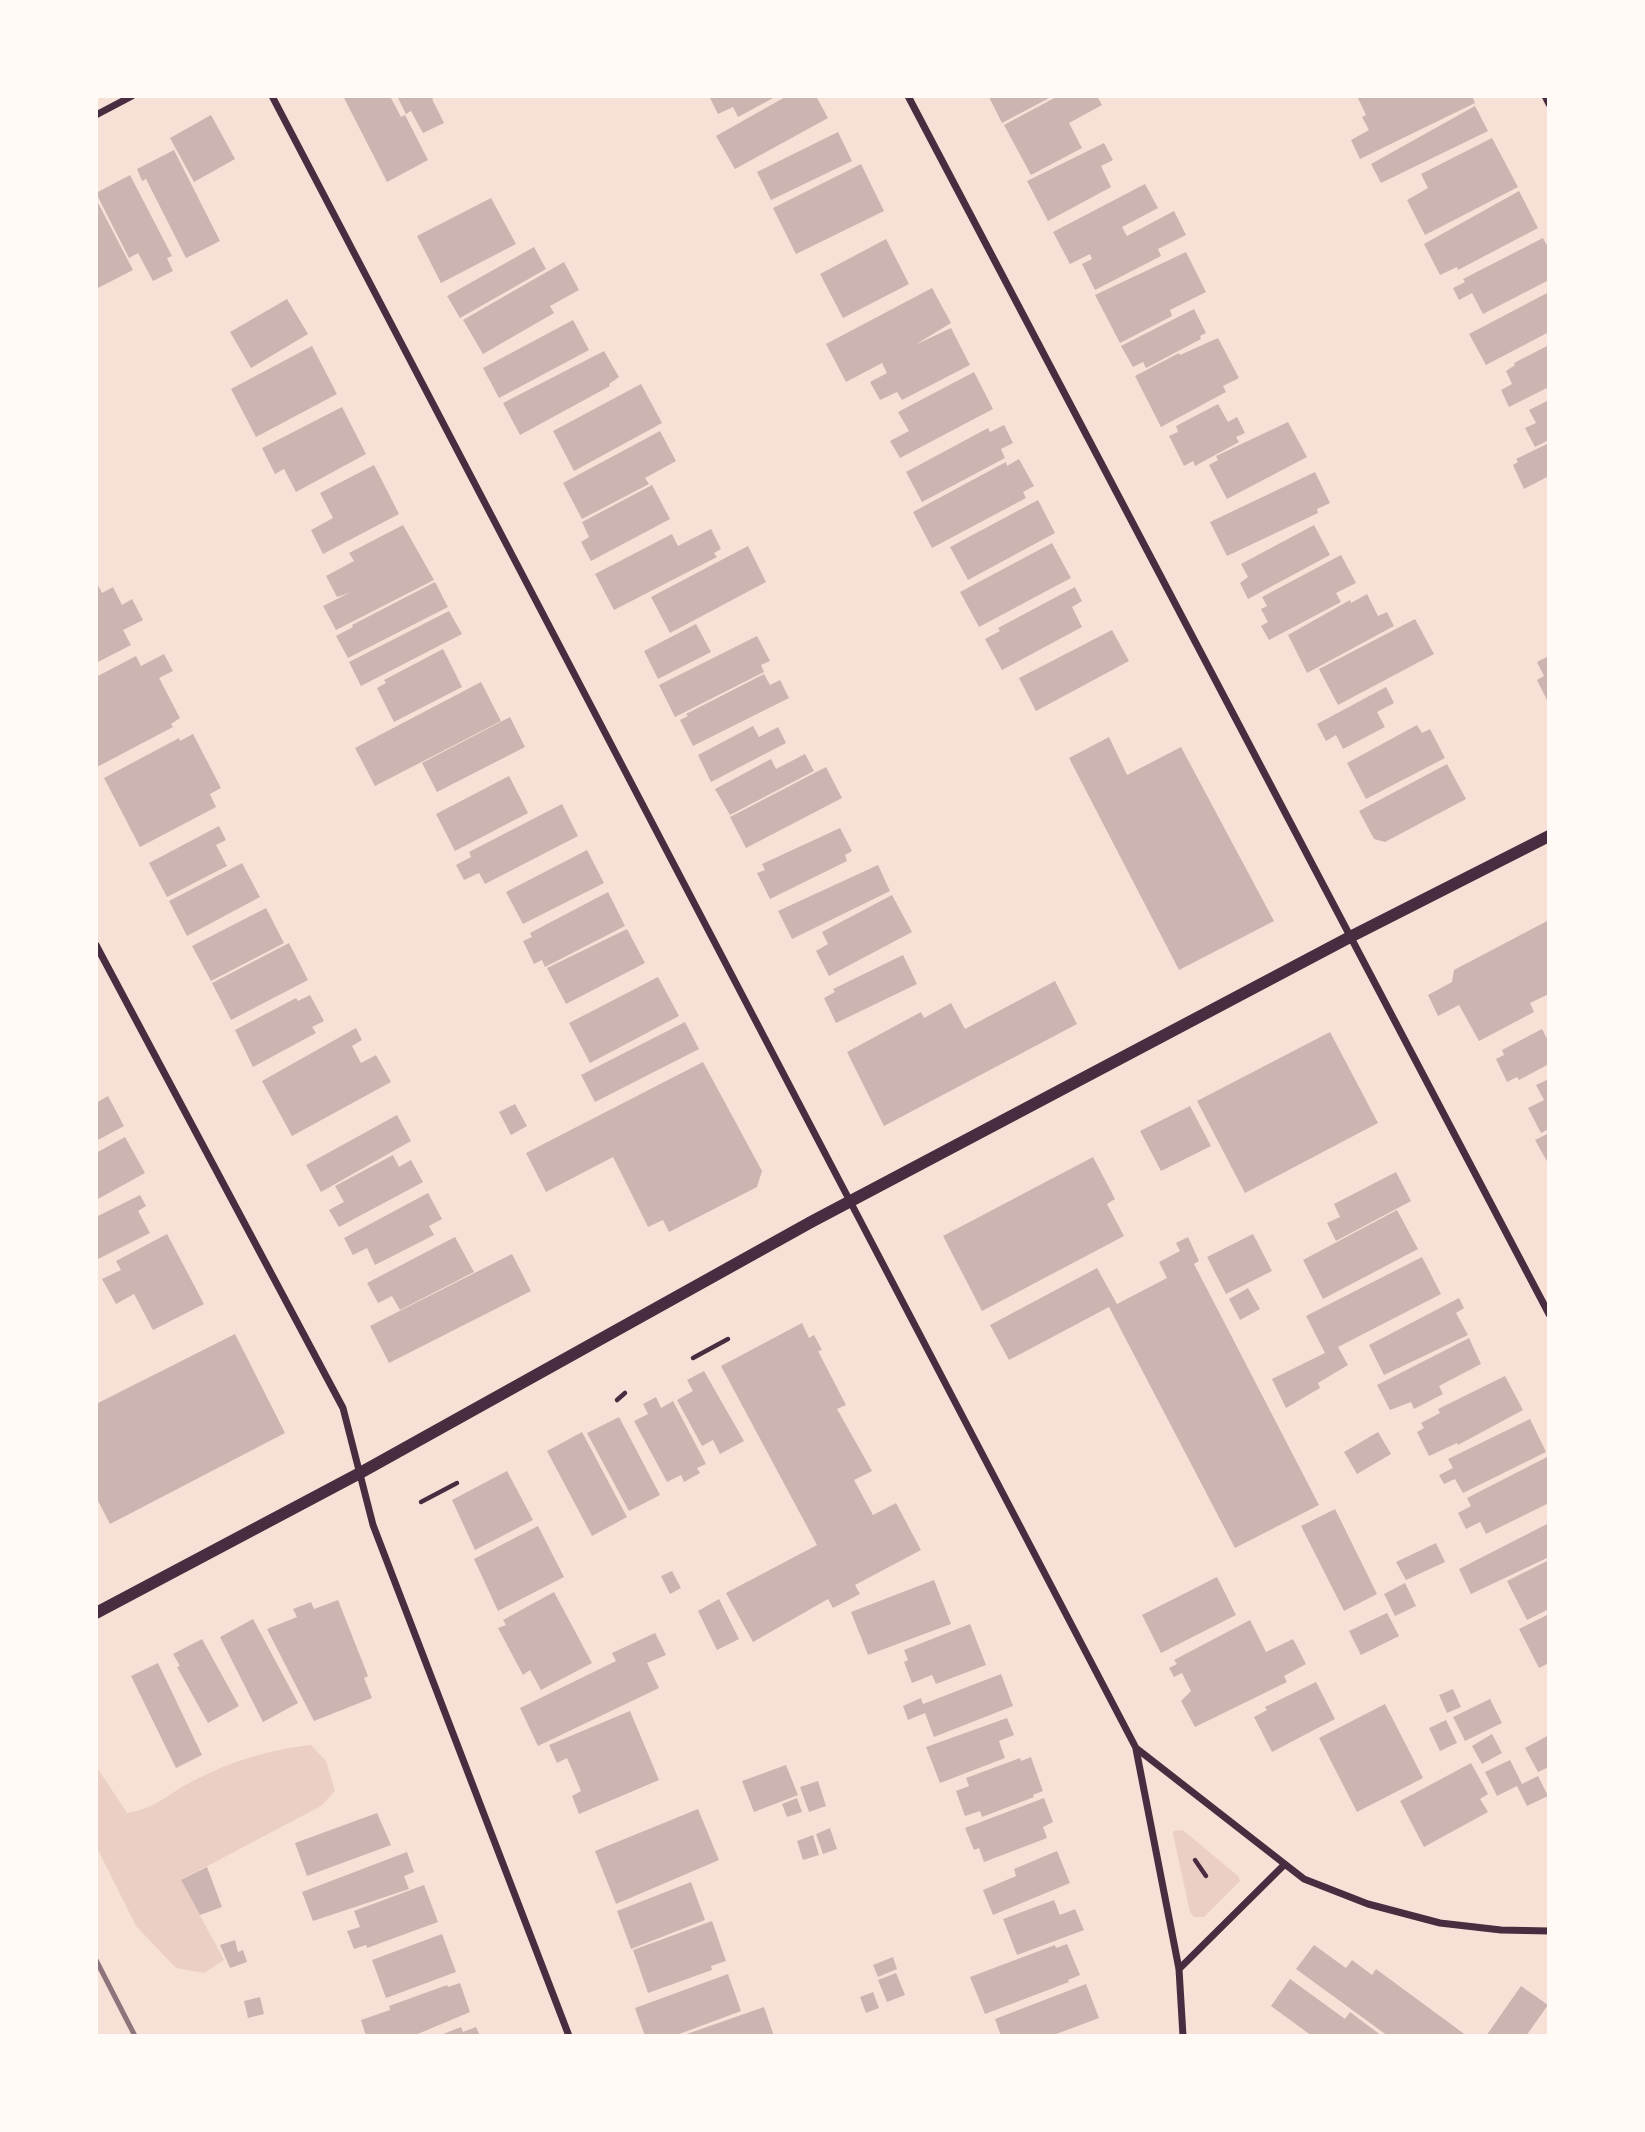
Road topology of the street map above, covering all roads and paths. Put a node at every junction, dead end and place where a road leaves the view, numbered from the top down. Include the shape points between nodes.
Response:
1 (132, 96) edge
2 (272, 96) edge
3 (908, 96) edge
4 (1545, 96) edge
5 (1549, 104) edge
6 (96, 115) edge
7 (1549, 836) edge
8 (1350, 937) junction
9 (96, 945) edge
10 (853, 1201) junction
11 (1549, 1314) edge
12 (728, 1339) dead end
13 (694, 1358) dead end
14 (625, 1393) dead end
15 (617, 1400) dead end
16 (360, 1473) junction
17 (457, 1483) dead end
18 (421, 1502) dead end
19 (96, 1614) edge
20 (1136, 1748) junction
21 (1195, 1860) dead end
22 (1284, 1866) junction
23 (1202, 1869) junction
24 (1193, 1870) dead end
25 (1206, 1876) dead end
26 (1549, 1931) edge
27 (1179, 1969) junction
28 (569, 2036) edge
29 (1183, 2036) edge

1 - 6 street
2 - 10 street
3 - 8 street
4 - 5 street
7 - 8 street
8 - 10 street
8 - 11 street
9 - 16 street via 343,1408
10 - 16 street
10 - 20 street
12 - 13 path
14 - 15 path
16 - 19 street
16 - 28 street via 373,1525
17 - 18 path
20 - 22 street
20 - 27 street
21 - 23 path
22 - 26 street via 1356,1899 1440,1923
22 - 27 street
23 - 24 path
23 - 25 path
27 - 29 street

